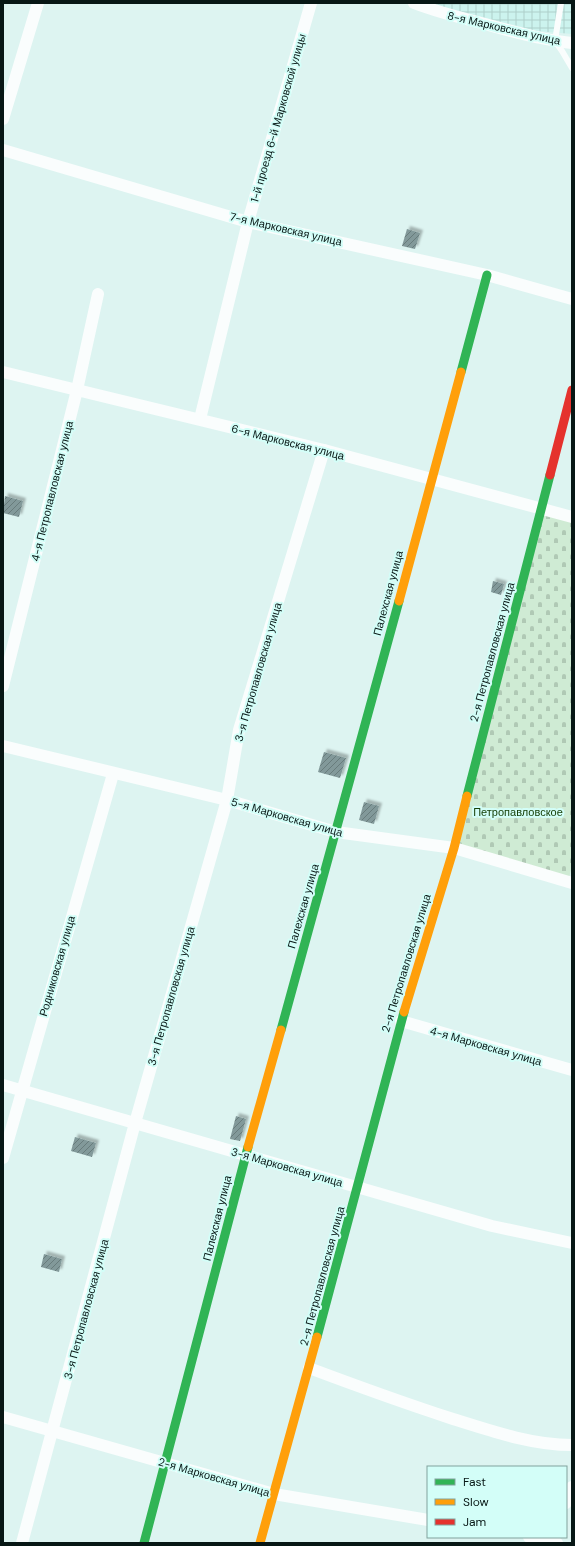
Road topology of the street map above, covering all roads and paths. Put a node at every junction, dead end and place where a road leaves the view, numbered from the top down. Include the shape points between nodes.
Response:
1 (38, 3) edge
2 (312, 3) edge
3 (414, 3) edge
4 (561, 3) edge
5 (555, 41) junction
6 (572, 43) edge
7 (572, 68) edge
8 (3, 118) edge
9 (3, 150) edge
10 (248, 222) junction
11 (487, 275) junction
12 (98, 294) dead end
13 (572, 299) edge
14 (3, 372) edge
15 (77, 390) junction
16 (572, 390) edge
17 (200, 419) junction
18 (324, 450) junction
19 (430, 480) junction
20 (542, 509) junction
21 (572, 517) edge
22 (3, 686) edge
23 (3, 746) edge
24 (113, 774) junction
25 (227, 800) junction
26 (336, 832) junction
27 (454, 848) junction
28 (572, 883) edge
29 (401, 1021) junction
30 (572, 1070) edge
31 (3, 1085) edge
32 (21, 1089) junction
33 (135, 1123) junction
34 (246, 1155) junction
35 (3, 1158) edge
36 (358, 1188) junction
37 (572, 1243) edge
38 (309, 1368) junction
39 (3, 1418) edge
40 (54, 1431) junction
41 (572, 1445) edge
42 (166, 1464) junction
43 (572, 1487) edge
44 (274, 1494) junction
45 (567, 1500) edge
46 (427, 1520) edge
47 (535, 1538) edge
48 (553, 1541) edge
49 (22, 1543) edge
50 (144, 1543) edge
51 (260, 1543) edge

1 - 8 street
2 - 10 street, 1-й проезд 6-й Марковской улицы
3 - 5 street, 8-я Марковская улица via 430,10
4 - 5 lane
5 - 6 street, 8-я Марковская улица
5 - 7 lane
9 - 10 street, 7-я Марковская улица
10 - 11 street, 7-я Марковская улица
10 - 17 street, 1-й проезд 6-й Марковской улицы
11 - 13 street, 7-я Марковская улица
11 - 19 street, Палехская улица
12 - 15 street, 4-я Петропавловская улица
14 - 15 street, 6-я Марковская улица
15 - 17 street, 6-я Марковская улица
15 - 22 street, 4-я Петропавловская улица
16 - 20 street, 2-я Петропавловская улица
17 - 18 street, 6-я Марковская улица
18 - 19 street, 6-я Марковская улица
18 - 25 street, 3-я Петропавловская улица via 239,730
19 - 20 street, 6-я Марковская улица
19 - 26 street, Палехская улица
20 - 21 street, 6-я Марковская улица
20 - 27 street, 2-я Петропавловская улица
23 - 24 street, 5-я Марковская улица
24 - 25 street, 5-я Марковская улица
24 - 32 street, Родниковская улица
25 - 26 street, 5-я Марковская улица
25 - 33 street, 3-я Петропавловская улица
26 - 27 street, 5-я Марковская улица
26 - 34 street, Палехская улица
27 - 28 street, 5-я Марковская улица
27 - 29 street, 2-я Петропавловская улица
29 - 30 street, 4-я Марковская улица
29 - 36 street, 2-я Петропавловская улица
31 - 32 street, 3-я Марковская улица
32 - 33 street, 3-я Марковская улица
32 - 35 street, Родниковская улица
33 - 34 street, 3-я Марковская улица
33 - 40 street, 3-я Петропавловская улица
34 - 36 street, 3-я Марковская улица
34 - 42 street, Палехская улица
36 - 37 street, 3-я Марковская улица via 492,1226
36 - 38 street, 2-я Петропавловская улица
38 - 41 street via 385,1397 487,1430 550,1445
38 - 44 street, 2-я Петропавловская улица
39 - 40 street, 2-я Марковская улица
40 - 42 street, 2-я Марковская улица
40 - 49 street, 3-я Петропавловская улица
42 - 44 street, 2-я Марковская улица
42 - 50 street, Палехская улица
43 - 45 street
44 - 46 street, 2-я Марковская улица
44 - 51 street, 2-я Петропавловская улица
47 - 48 street

